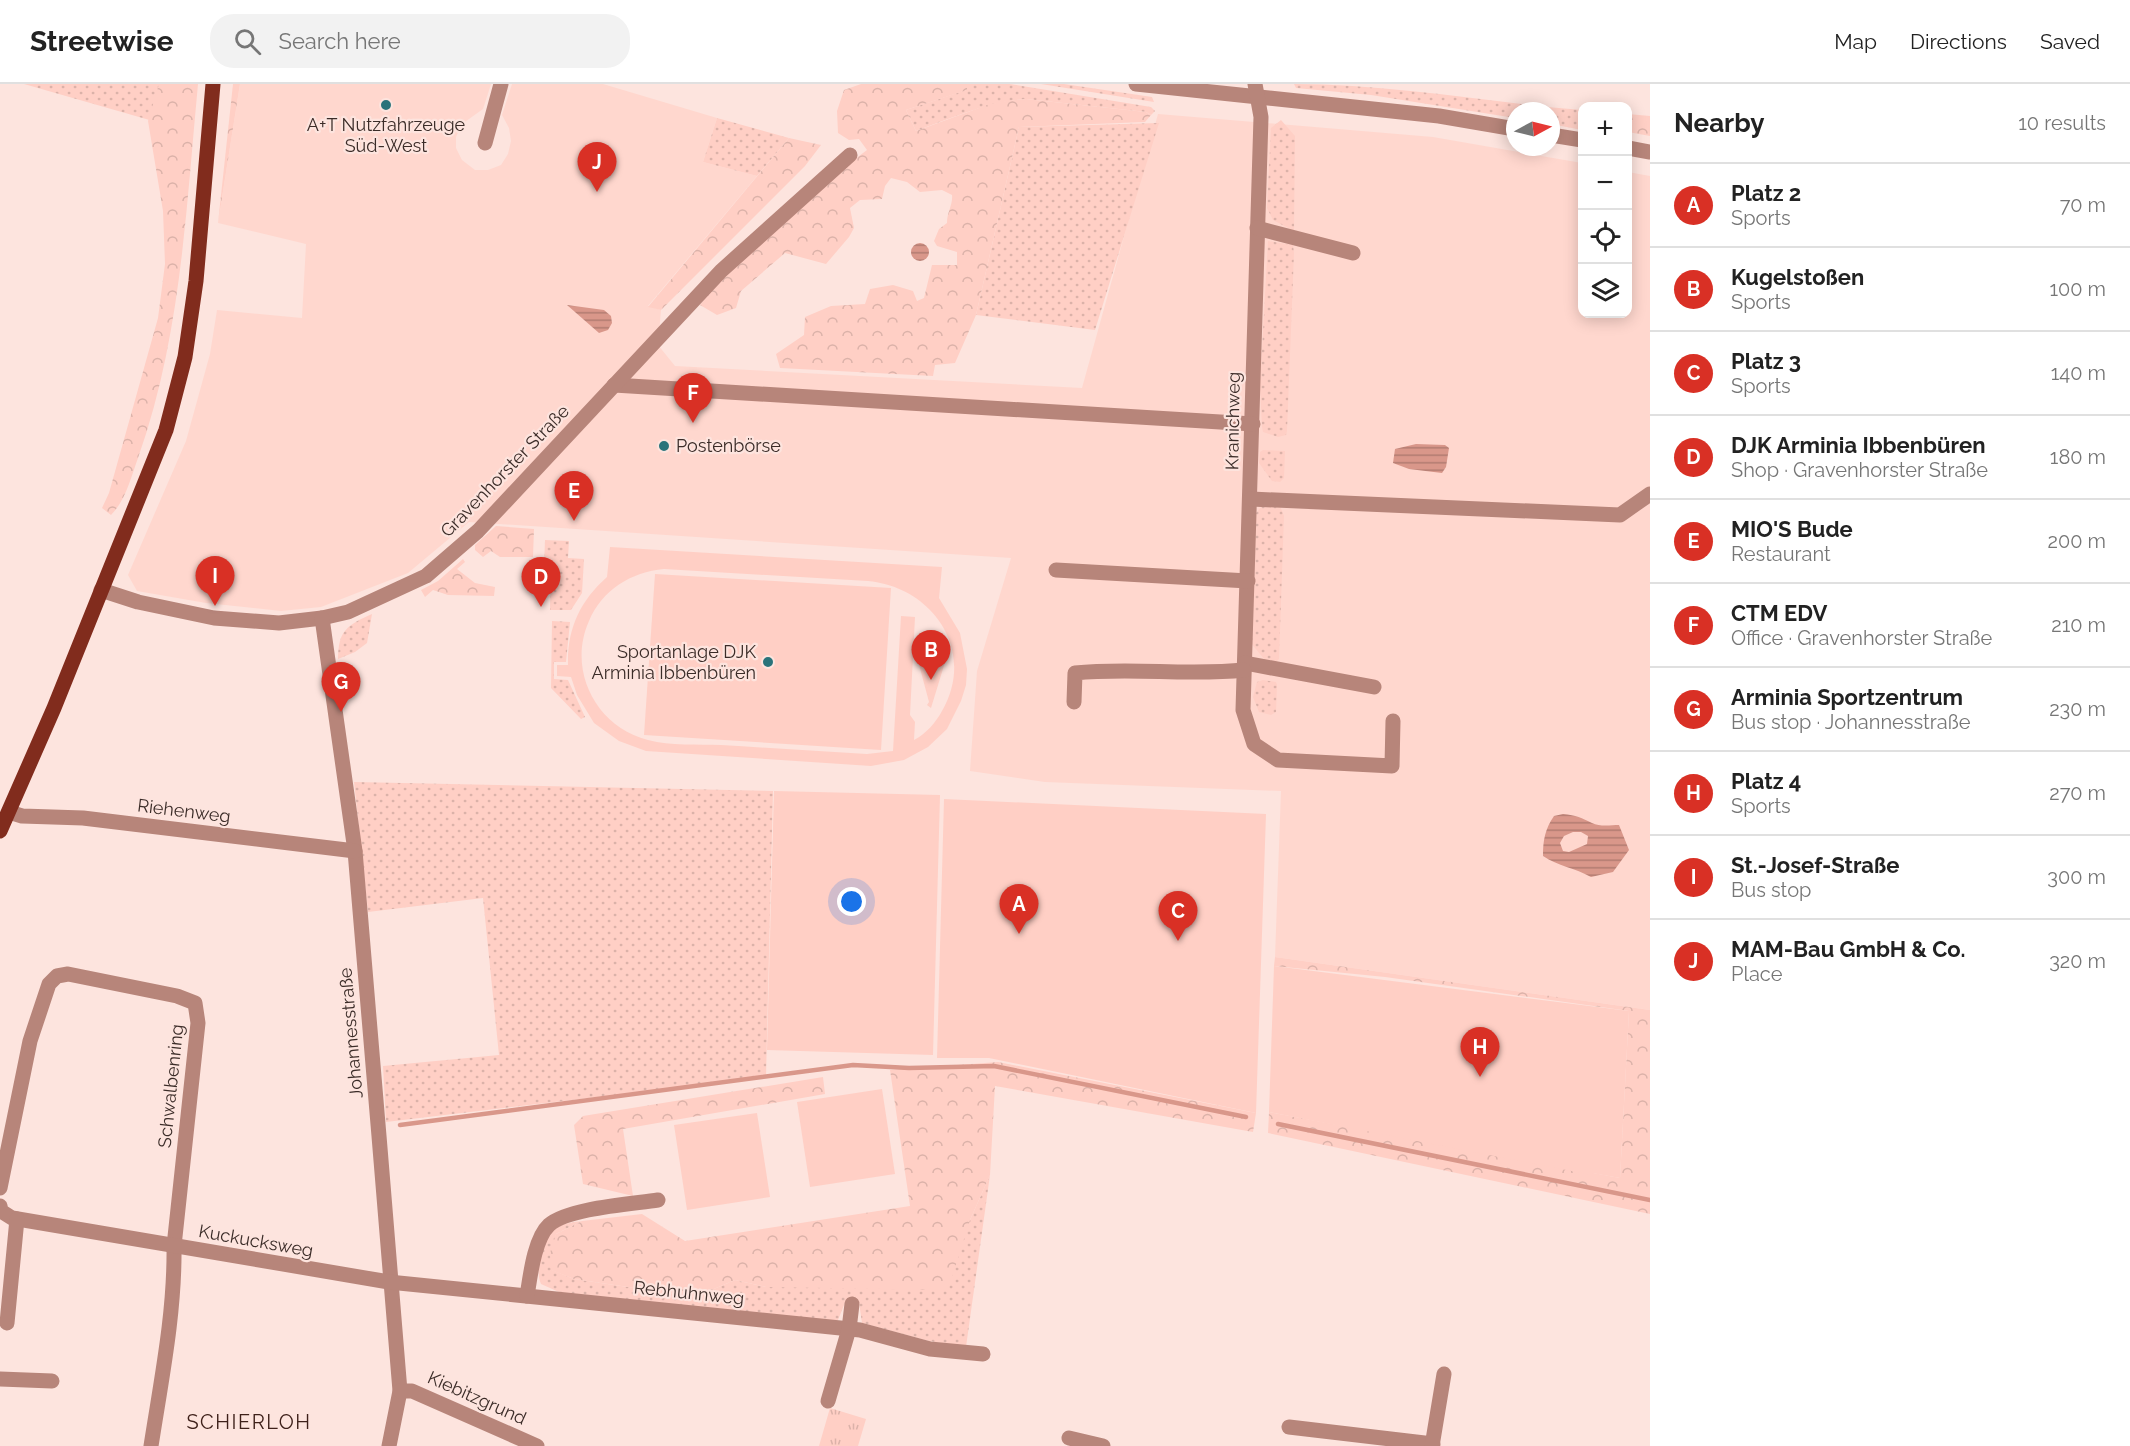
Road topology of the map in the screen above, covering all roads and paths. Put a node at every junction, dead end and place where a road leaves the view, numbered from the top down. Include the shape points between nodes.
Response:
1 (213, 84) edge
2 (501, 84) edge
3 (1136, 84) edge
4 (1256, 91) edge
5 (1506, 127) edge
6 (1560, 136) edge
7 (1578, 139) edge
8 (485, 143) dead end
9 (1632, 149) edge
10 (1650, 152) edge
11 (850, 154) dead end
12 (1257, 228) junction
13 (1353, 254) dead end
14 (614, 385) junction
15 (1253, 424) junction
16 (1650, 494) edge
17 (1251, 499) junction
18 (1056, 570) dead end
19 (1248, 581) junction
20 (101, 590) junction
21 (322, 618) junction
22 (1244, 667) junction
23 (1374, 687) dead end
24 (1074, 702) dead end
25 (1393, 721) dead end
26 (9, 812) junction
27 (0, 831) edge
28 (355, 851) junction
29 (0, 1188) edge
30 (658, 1200) dead end
31 (0, 1206) edge
32 (17, 1219) junction
33 (174, 1246) junction
34 (389, 1282) junction
35 (527, 1296) junction
36 (852, 1304) dead end
37 (7, 1323) dead end
38 (849, 1329) junction
39 (983, 1354) dead end
40 (1444, 1374) dead end
41 (0, 1379) edge
42 (52, 1381) dead end
43 (400, 1391) junction
44 (828, 1401) dead end
45 (1289, 1427) dead end
46 (1070, 1438) dead end
47 (1433, 1445) edge
48 (151, 1446) edge
49 (389, 1446) edge
50 (537, 1446) edge
51 (1103, 1446) edge

1 - 20 main road via 196,281 185,357 166,430
2 - 8 street
3 - 4 street
4 - 5 street
4 - 12 street, Kranichweg via 1261,117
6 - 7 street
9 - 10 street
11 - 14 street, Gravenhorster Straße via 721,271
12 - 13 street
12 - 15 street, Kranichweg
14 - 15 street
14 - 21 street, Gravenhorster Straße via 478,531 426,576 369,604
15 - 17 street, Kranichweg
16 - 17 street via 1620,514
17 - 19 street, Kranichweg
18 - 19 street
19 - 22 street, Kranichweg
20 - 21 street, Gravenhorster Straße via 214,618 279,623
20 - 26 main road
21 - 28 street, Johannesstraße
22 - 23 street
22 - 24 street via 1224,672 1075,673
22 - 25 street, Kranichweg via 1243,710 1254,744 1278,760 1392,766
26 - 27 main road
26 - 28 street, Riehenweg
28 - 34 street, Johannesstraße
29 - 33 street, Schwalbenring via 30,1041 49,984 57,976 68,974 177,996 195,1004 198,1023
30 - 35 street via 580,1211 548,1225 535,1252
31 - 32 street via 1,1211
32 - 33 street
32 - 37 street
33 - 34 street, Kuckucksweg
33 - 48 street, Kuckucksweg via 164,1363
34 - 35 street, Rebhuhnweg
34 - 43 street, Johannesstraße
35 - 38 street, Rebhuhnweg
36 - 38 street
38 - 39 street, Rebhuhnweg via 930,1349
38 - 44 street
40 - 47 street
41 - 42 street
43 - 49 street, Johannesstraße
43 - 50 street, Kiebitzgrund via 412,1391
45 - 47 street
46 - 51 street

